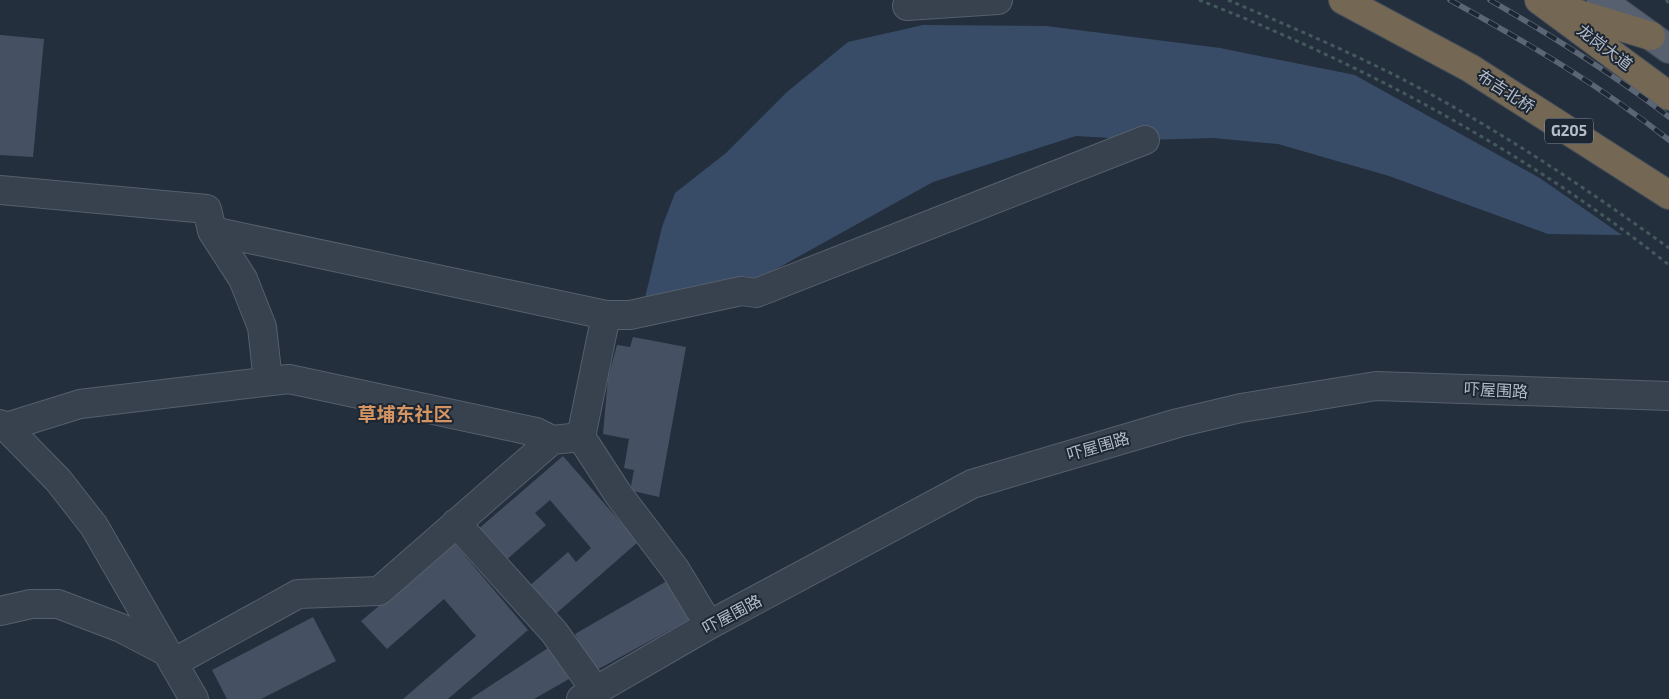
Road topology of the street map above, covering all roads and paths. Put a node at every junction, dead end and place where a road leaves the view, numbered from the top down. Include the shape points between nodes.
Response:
1 (998, 0) edge
2 (1199, 0) edge
3 (1228, 0) edge
4 (1343, 0) edge
5 (1601, 0) edge
6 (1666, 0) edge
7 (1544, 2) edge
8 (1669, 2) edge
9 (907, 6) dead end
10 (1660, 43) edge
11 (1669, 96) edge
12 (1146, 140) dead end
13 (0, 190) edge
14 (1669, 195) edge
15 (212, 231) junction
16 (1669, 248) edge
17 (1669, 265) edge
18 (606, 315) junction
19 (268, 381) junction
20 (1669, 396) edge
21 (3, 425) edge
22 (581, 437) junction
23 (552, 440) junction
24 (456, 523) junction
25 (0, 611) edge
26 (709, 625) junction
27 (169, 657) junction
28 (588, 695) edge
29 (194, 699) edge

1 - 9 street
2 - 17 path via 1306,45 1494,144 1626,232
3 - 16 path via 1356,56 1450,105 1572,180
4 - 14 highway, 布吉北桥 / G205 via 1470,68
5 - 10 main road
6 - 8 path
7 - 10 highway
7 - 11 highway, 龙岗大道
12 - 18 street via 756,293 741,291 630,315
13 - 15 street via 207,209
15 - 18 street
15 - 19 street via 243,279 262,326
18 - 22 street
19 - 21 street via 80,404
19 - 23 street via 289,379 536,432
20 - 26 street, 吓屋围路 via 1376,386 1241,408 1178,423 972,484
21 - 27 street via 58,480 94,526
22 - 23 street
22 - 26 street via 618,494 675,569
23 - 24 street
24 - 27 street via 379,591 298,594
24 - 28 street via 554,632
25 - 27 street via 31,604 58,604 121,628
26 - 28 street, 吓屋围路
27 - 29 street

